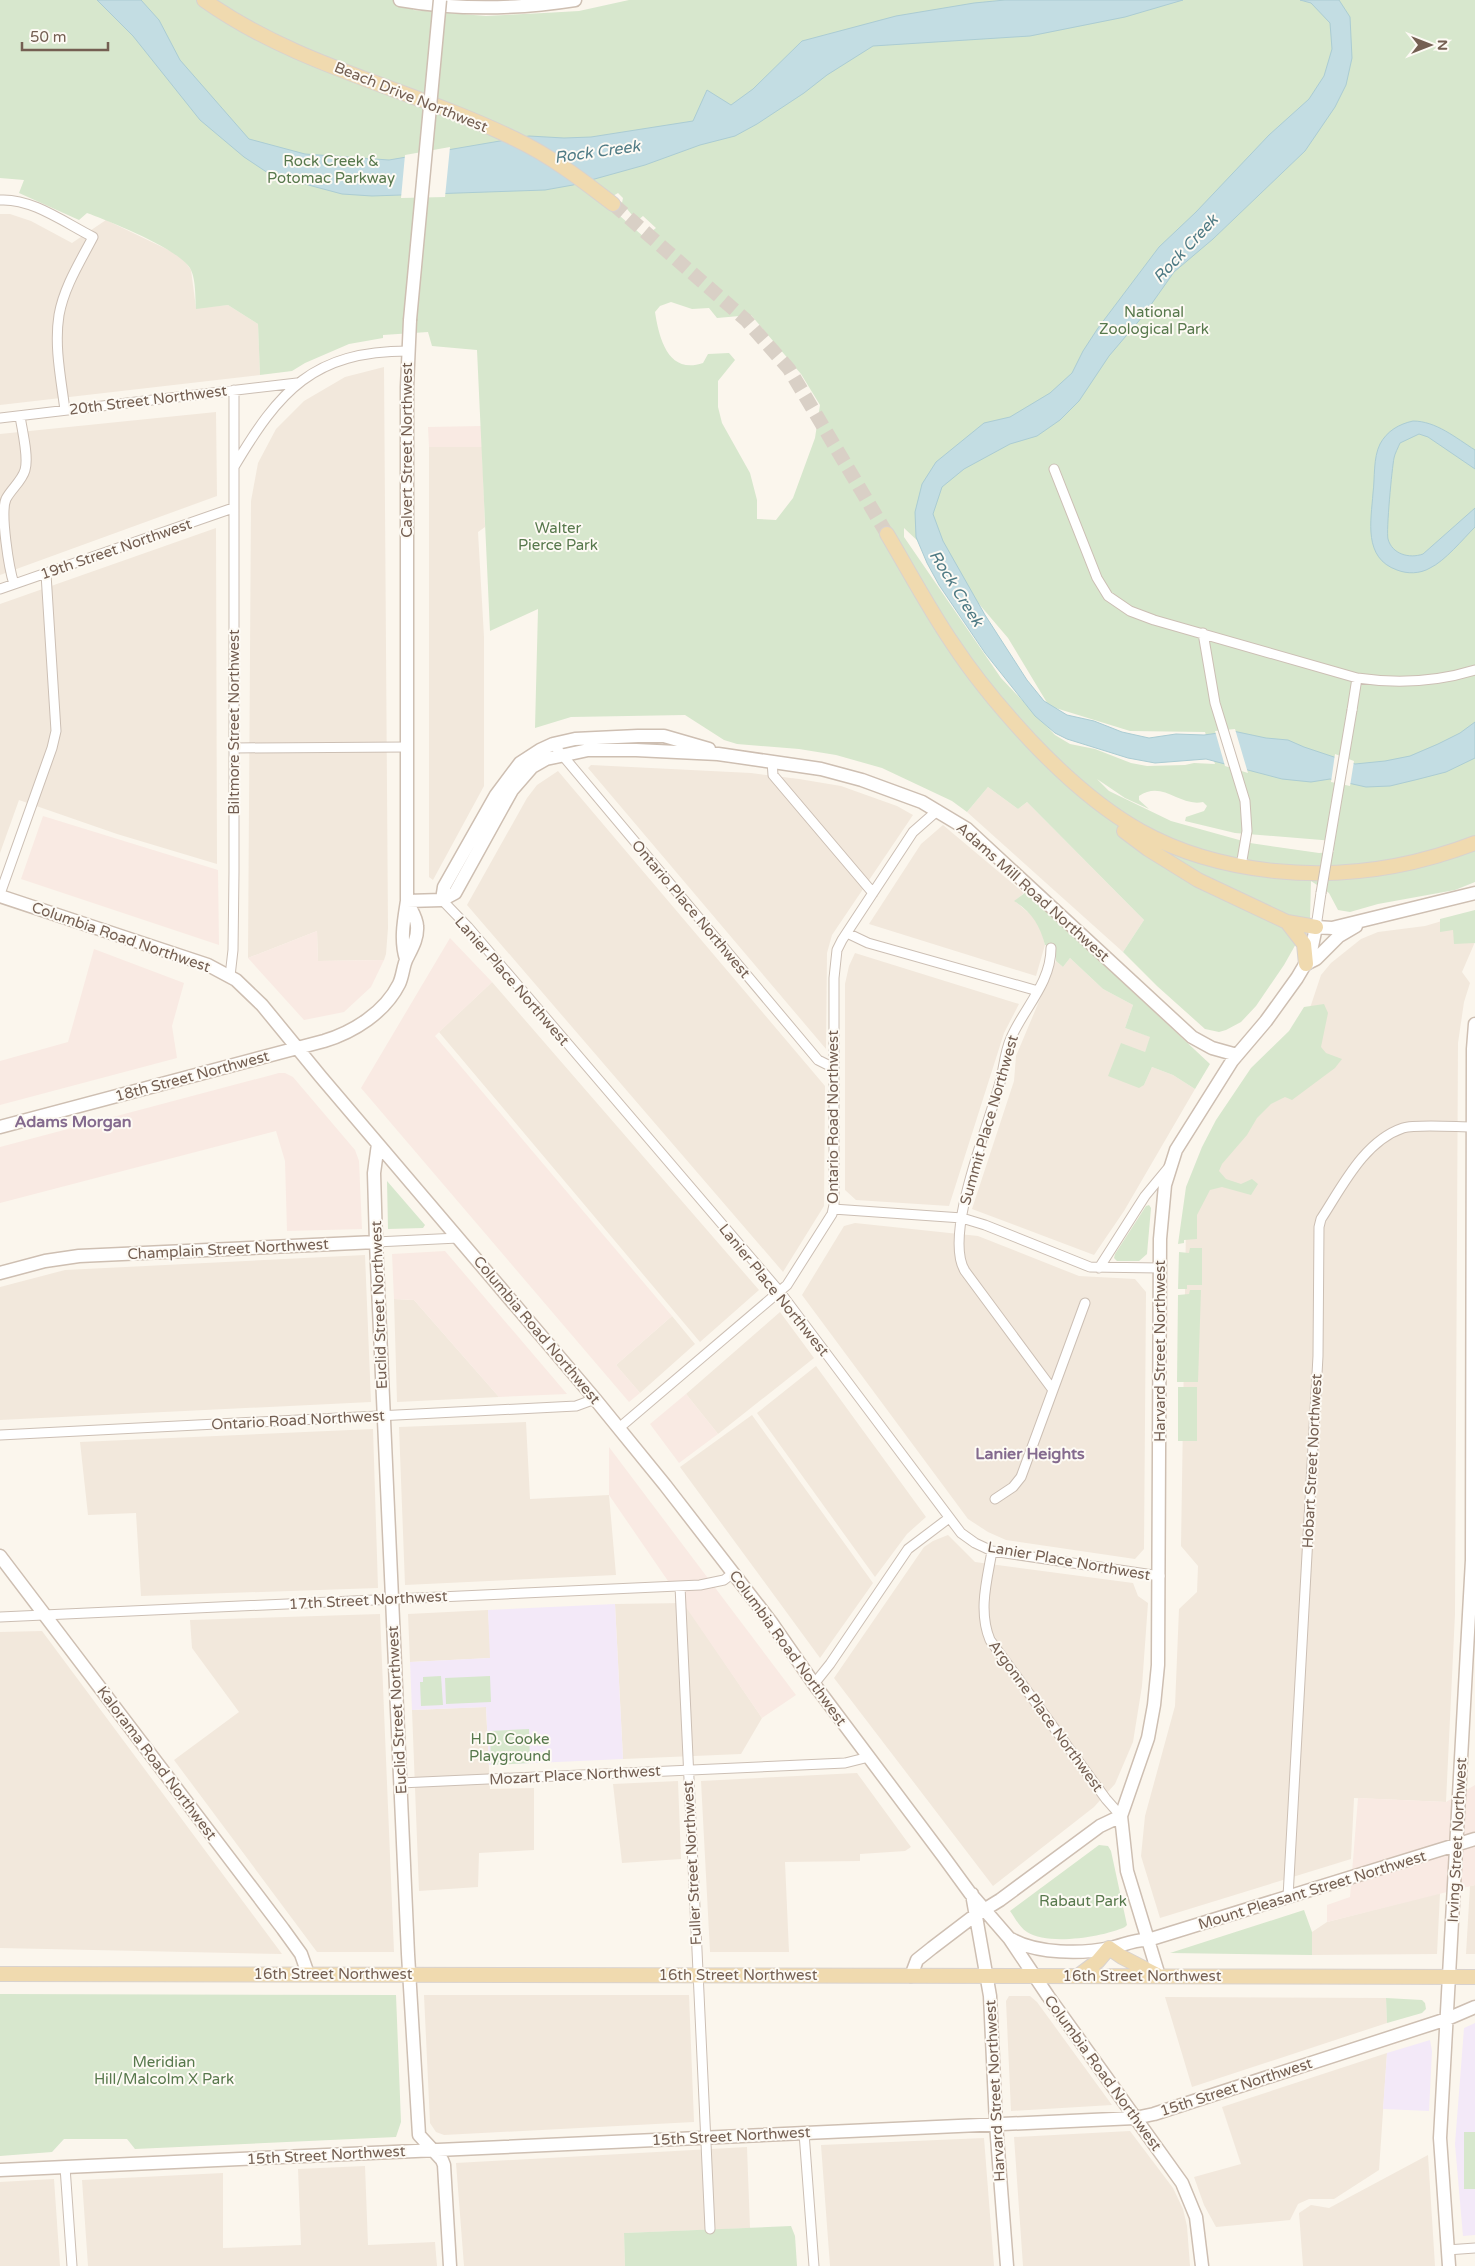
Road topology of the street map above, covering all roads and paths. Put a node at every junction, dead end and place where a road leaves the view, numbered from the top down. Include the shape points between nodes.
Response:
1 (204, 0) edge
2 (400, 0) edge
3 (440, 0) edge
4 (575, 0) edge
5 (0, 200) edge
6 (613, 204) tunnel mouth
7 (408, 351) junction
8 (297, 383) junction
9 (234, 390) junction
10 (65, 410) junction
11 (20, 416) junction
12 (0, 418) edge
13 (234, 467) junction
14 (1054, 469) dead end
15 (233, 508) junction
16 (887, 534) tunnel mouth
17 (46, 574) junction
18 (14, 584) junction
19 (0, 589) edge
20 (1203, 633) junction
21 (1475, 670) edge
22 (1357, 678) junction
23 (680, 740) junction
24 (553, 744) junction
25 (234, 748) junction
26 (407, 748) junction
27 (670, 752) junction
28 (718, 754) junction
29 (562, 755) junction
30 (772, 761) junction
31 (1095, 802) junction
32 (938, 810) junction
33 (1475, 843) edge
34 (1242, 866) junction
35 (1475, 893) edge
36 (873, 894) junction
37 (0, 895) edge
38 (442, 900) junction
39 (407, 901) junction
40 (1378, 915) junction
41 (1287, 922) junction
42 (1316, 927) junction
43 (847, 933) junction
44 (1051, 948) dead end
45 (1306, 964) junction
46 (230, 976) junction
47 (1038, 991) junction
48 (1475, 1024) edge
49 (297, 1048) junction
50 (1237, 1055) junction
51 (834, 1068) junction
52 (0, 1127) edge
53 (1473, 1127) junction
54 (378, 1144) junction
55 (1169, 1167) junction
56 (833, 1210) junction
57 (962, 1218) junction
58 (458, 1238) junction
59 (376, 1242) junction
60 (1474, 1254) edge
61 (1099, 1268) junction
62 (1160, 1268) junction
63 (0, 1273) edge
64 (780, 1292) junction
65 (1085, 1303) dead end
66 (1053, 1390) junction
67 (595, 1399) junction
68 (383, 1416) junction
69 (619, 1428) junction
70 (0, 1435) edge
71 (995, 1499) dead end
72 (949, 1518) junction
73 (992, 1551) junction
74 (0, 1556) edge
75 (733, 1572) junction
76 (1160, 1576) junction
77 (680, 1586) junction
78 (392, 1599) junction
79 (45, 1616) junction
80 (0, 1617) edge
81 (1472, 1618) edge
82 (814, 1684) junction
83 (869, 1758) junction
84 (688, 1770) junction
85 (400, 1783) junction
86 (1121, 1816) junction
87 (1475, 1839) edge
88 (1457, 1845) junction
89 (972, 1894) junction
90 (1288, 1897) junction
91 (987, 1909) junction
92 (974, 1916) junction
93 (1009, 1938) junction
94 (1148, 1940) junction
95 (1109, 1948) junction
96 (0, 1974) edge
97 (308, 1974) junction
98 (410, 1975) junction
99 (698, 1975) junction
100 (911, 1976) junction
101 (987, 1976) junction
102 (1034, 1976) junction
103 (1078, 1976) junction
104 (1159, 1976) junction
105 (1448, 1977) junction
106 (1475, 1977) edge
107 (1475, 2007) edge
108 (1447, 2019) junction
109 (1135, 2118) junction
110 (996, 2124) junction
111 (804, 2133) junction
112 (704, 2138) junction
113 (432, 2150) junction
114 (65, 2167) junction
115 (0, 2170) edge
116 (710, 2229) dead end
117 (1475, 2248) edge
118 (1448, 2250) junction
119 (72, 2266) edge
120 (450, 2266) edge
121 (814, 2266) edge
122 (1007, 2266) edge
123 (1202, 2266) edge
124 (1449, 2266) edge

1 - 6 main road, Beach Drive Northwest via 229,18 280,45 503,133 550,158
2 - 4 street via 470,7 524,6
3 - 7 street, Calvert Street Northwest, bridge
5 - 10 street via 31,206 93,237 69,285 59,315 58,351
7 - 8 street via 352,357
7 - 26 street, Calvert Street Northwest
8 - 9 street, 20th Street Northwest
8 - 13 street via 270,412
9 - 10 street, 20th Street Northwest
9 - 13 street, Biltmore Street Northwest
10 - 11 street, 20th Street Northwest
11 - 12 street, 20th Street Northwest
11 - 18 street via 26,468 3,509
13 - 15 street, Biltmore Street Northwest
14 - 20 street via 1097,578 1108,596 1118,605 1143,617
15 - 17 street, 19th Street Northwest
15 - 25 street, Biltmore Street Northwest
16 - 31 main road via 946,633 982,684 1047,758
17 - 18 street, 19th Street Northwest
17 - 37 street via 56,731
18 - 19 street, 19th Street Northwest
20 - 22 street
20 - 34 street via 1215,703 1245,801 1247,832
21 - 22 street via 1426,680 1382,682
22 - 42 street, bridge
23 - 24 street, Adams Mill Road Northwest via 638,736 582,738
23 - 27 street
23 - 28 street, Adams Mill Road Northwest
24 - 29 street, Ontario Place Northwest
24 - 38 street, Adams Mill Road Northwest via 523,761 496,795 444,887
25 - 26 street
25 - 46 street, Biltmore Street Northwest via 233,950
26 - 39 street, Calvert Street Northwest
27 - 28 street, Adams Mill Road Northwest
27 - 29 street, Adams Mill Road Northwest via 588,750
28 - 30 street, Adams Mill Road Northwest
29 - 38 street, Adams Mill Road Northwest via 546,759 522,776 455,893
29 - 51 street, Ontario Place Northwest via 818,1060
30 - 32 street, Adams Mill Road Northwest via 848,776
30 - 36 street via 773,775
31 - 34 main road via 1162,842
31 - 41 main road via 1136,840 1181,870 1230,898
32 - 36 street, Ontario Road Northwest via 913,832
32 - 50 street, Adams Mill Road Northwest via 967,829 1192,1037 1212,1048
33 - 34 main road via 1414,862 1364,872 1301,874
35 - 40 street
36 - 43 street, Ontario Road Northwest
37 - 46 street, Columbia Road Northwest via 201,962
38 - 39 street
38 - 64 street, Lanier Place Northwest
39 - 49 street via 403,925 406,959 394,992 373,1015 340,1035
40 - 42 street via 1332,928
40 - 45 street via 1339,936 1316,959
41 - 42 main road
41 - 45 main road via 1304,944
42 - 45 street, Harvard Street Northwest via 1313,948
43 - 47 street via 868,943
43 - 51 street, Ontario Road Northwest via 838,950 834,978
44 - 47 street, Summit Place Northwest via 1048,967
45 - 50 street, Harvard Street Northwest via 1266,1021
46 - 49 street, Columbia Road Northwest via 262,1005
47 - 57 street, Summit Place Northwest via 1008,1044 1000,1085 962,1206
48 - 53 street, Irving Street Northwest
49 - 52 street, 18th Street Northwest
49 - 54 street, Columbia Road Northwest
50 - 55 street, Harvard Street Northwest via 1184,1135
51 - 56 street, Ontario Road Northwest
53 - 60 street, Irving Street Northwest
53 - 90 street, Hobart Street Northwest via 1407,1127 1391,1134 1360,1159 1319,1227 1318,1356
54 - 58 street, Columbia Road Northwest
54 - 59 street, Euclid Street Northwest via 374,1173
55 - 61 street via 1145,1196
55 - 62 street, Harvard Street Northwest via 1160,1220
56 - 57 street
56 - 64 street, Ontario Road Northwest via 793,1278
57 - 61 street via 1085,1266
57 - 66 street, Summit Place Northwest via 960,1263
58 - 59 street, Champlain Street Northwest
58 - 67 street, Columbia Road Northwest
59 - 63 street, Champlain Street Northwest via 79,1256
59 - 68 street, Euclid Street Northwest
60 - 81 street, Irving Street Northwest
61 - 62 street
62 - 76 street, Harvard Street Northwest
64 - 69 street, Ontario Road Northwest
64 - 72 street, Lanier Place Northwest
65 - 66 street
66 - 71 street via 1021,1477
67 - 68 street, Ontario Road Northwest via 576,1406
67 - 69 street, Columbia Road Northwest
68 - 70 street, Ontario Road Northwest
68 - 78 street, Euclid Street Northwest
69 - 75 street, Columbia Road Northwest
72 - 73 street, Lanier Place Northwest via 965,1536
72 - 82 street via 908,1549
73 - 76 street, Lanier Place Northwest
73 - 86 street, Argonne Place Northwest via 983,1608 990,1640
74 - 79 street, Kalorama Road Northwest
75 - 77 street, 17th Street Northwest via 713,1584
75 - 82 street, Columbia Road Northwest
76 - 86 street, Harvard Street Northwest via 1154,1705 1141,1762
77 - 78 street, 17th Street Northwest
77 - 84 street, Fuller Street Northwest
78 - 79 street, 17th Street Northwest
78 - 85 street, Euclid Street Northwest
79 - 80 street, 17th Street Northwest
79 - 97 street, Kalorama Road Northwest via 283,1929 301,1954
81 - 88 street, Irving Street Northwest
82 - 83 street, Columbia Road Northwest
83 - 84 street, Mozart Place Northwest via 845,1763
83 - 89 street, Columbia Road Northwest
84 - 85 street, Mozart Place Northwest
84 - 99 street, Fuller Street Northwest
85 - 98 street, Euclid Street Northwest
86 - 91 street via 1100,1826
86 - 94 street, Harvard Street Northwest via 1128,1871
87 - 88 street, Mount Pleasant Street Northwest
88 - 90 street, Mount Pleasant Street Northwest
88 - 105 street, Irving Street Northwest
89 - 91 street, Columbia Road Northwest
89 - 92 street
90 - 94 street, Mount Pleasant Street Northwest
91 - 92 street
91 - 93 street, Columbia Road Northwest
92 - 100 street via 918,1960
92 - 101 street, Harvard Street Northwest
93 - 95 street, Mount Pleasant Street Northwest via 1046,1950
93 - 102 street, Columbia Road Northwest
94 - 95 street, Mount Pleasant Street Northwest via 1138,1939
94 - 104 street, Harvard Street Northwest
95 - 103 main road
95 - 104 main road
96 - 97 main road, 16th Street Northwest
97 - 98 main road, 16th Street Northwest
98 - 99 main road, 16th Street Northwest
98 - 113 street, Euclid Street Northwest via 419,2135
99 - 100 main road, 16th Street Northwest
99 - 112 street, Fuller Street Northwest
100 - 101 main road, 16th Street Northwest
101 - 102 main road, 16th Street Northwest
101 - 110 street, Harvard Street Northwest
102 - 103 main road, 16th Street Northwest
102 - 109 street, Columbia Road Northwest
103 - 104 main road, 16th Street Northwest
104 - 105 main road, 16th Street Northwest
105 - 106 main road, 16th Street Northwest
105 - 108 street, Irving Street Northwest
107 - 108 street, 15th Street Northwest
108 - 109 street, 15th Street Northwest
108 - 118 street, Irving Street Northwest via 1440,2152
109 - 110 street, 15th Street Northwest
109 - 123 street, Columbia Road Northwest via 1175,2173 1190,2200 1197,2223
110 - 111 street, 15th Street Northwest
110 - 122 street, Harvard Street Northwest
111 - 112 street, 15th Street Northwest
111 - 121 street
112 - 113 street, 15th Street Northwest
112 - 116 street, Fuller Street Northwest
113 - 114 street, 15th Street Northwest
113 - 120 street, Euclid Street Northwest via 444,2165
114 - 115 street, 15th Street Northwest
114 - 119 street
117 - 118 street
118 - 124 street, Irving Street Northwest

